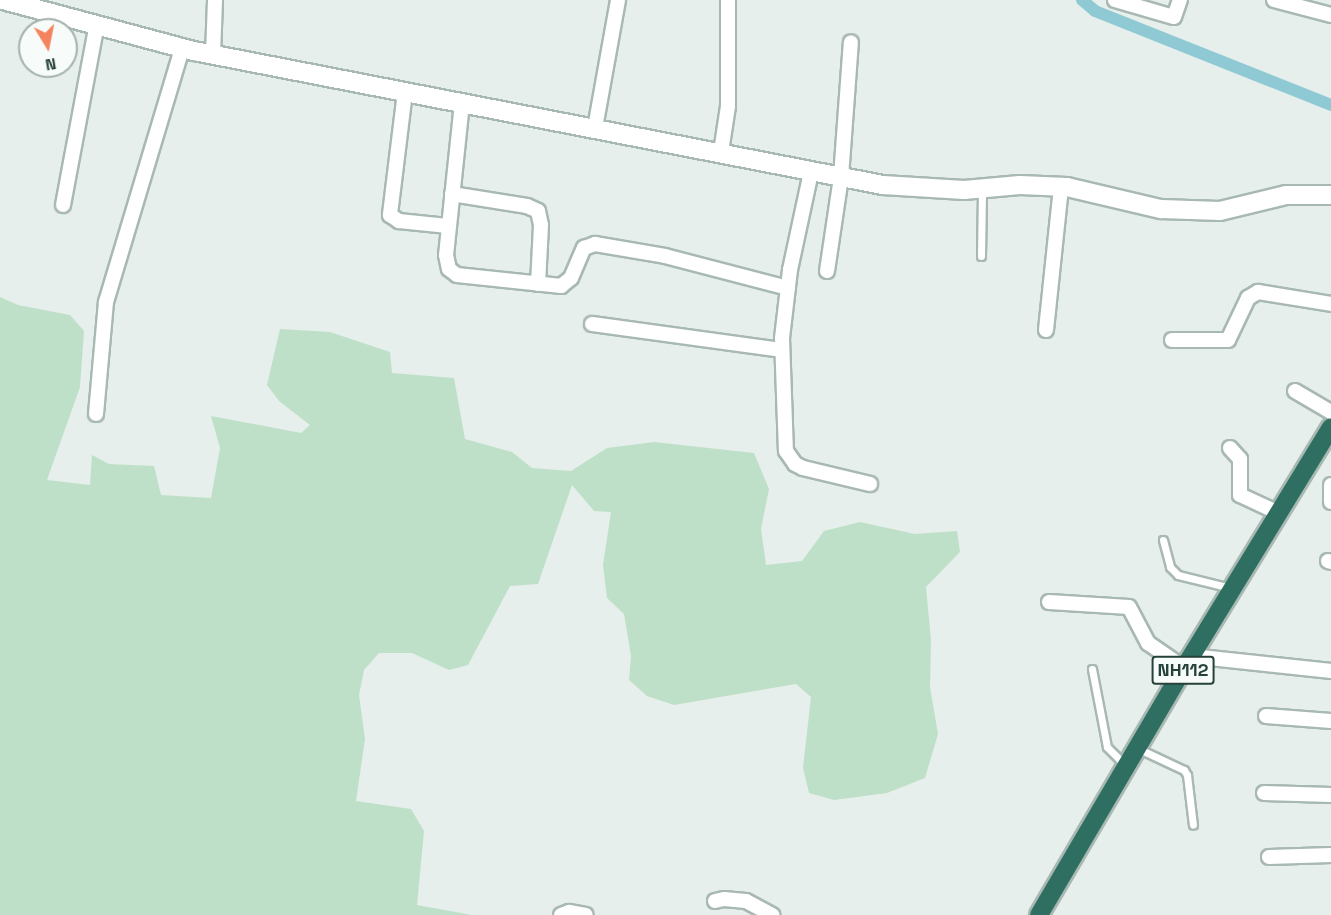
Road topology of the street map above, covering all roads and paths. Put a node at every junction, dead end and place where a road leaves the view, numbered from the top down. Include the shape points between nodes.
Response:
1 (3, 0) edge
2 (215, 0) edge
3 (618, 0) edge
4 (728, 0) edge
5 (1115, 0) edge
6 (1180, 0) edge
7 (1274, 0) edge
8 (32, 3) edge
9 (1331, 15) edge
10 (97, 24) junction
11 (851, 42) dead end
12 (182, 48) junction
13 (213, 55) junction
14 (405, 92) junction
15 (462, 103) junction
16 (595, 128) junction
17 (721, 152) junction
18 (811, 172) junction
19 (841, 177) junction
20 (1061, 187) junction
21 (982, 188) junction
22 (452, 194) junction
23 (1331, 195) edge
24 (63, 204) dead end
25 (448, 226) junction
26 (981, 256) dead end
27 (827, 271) dead end
28 (538, 284) junction
29 (788, 288) junction
30 (1331, 304) edge
31 (592, 324) dead end
32 (1046, 330) dead end
33 (1172, 340) dead end
34 (781, 350) junction
35 (1295, 391) dead end
36 (1331, 412) edge
37 (96, 414) dead end
38 (1331, 427) edge
39 (1230, 448) dead end
40 (870, 484) dead end
41 (1331, 485) edge
42 (1331, 502) edge
43 (1279, 513) junction
44 (1162, 540) dead end
45 (1234, 588) junction
46 (1049, 602) dead end
47 (1188, 662) junction
48 (1092, 669) dead end
49 (1331, 671) edge
50 (1266, 716) dead end
51 (1331, 721) edge
52 (1137, 748) junction
53 (1126, 766) junction
54 (1264, 793) dead end
55 (1331, 795) edge
56 (1193, 825) dead end
57 (1331, 855) edge
58 (1269, 857) dead end
59 (715, 901) dead end
60 (561, 915) edge
61 (586, 915) edge
62 (772, 915) edge
63 (1039, 915) edge

1 - 8 street
2 - 13 street
3 - 16 street
4 - 17 street via 728,106
5 - 6 street via 1174,17
7 - 9 street
8 - 10 street
10 - 12 street
10 - 24 street
11 - 19 street
12 - 13 street
12 - 37 street via 106,302
13 - 14 street
14 - 15 street
14 - 25 street via 389,212 399,221
15 - 16 street
15 - 22 street
16 - 17 street
17 - 18 street
18 - 19 street
18 - 29 street
19 - 21 street via 884,185
19 - 27 street
20 - 21 street
20 - 23 street via 1161,209 1220,211 1286,195
20 - 32 street
21 - 26 lane
22 - 25 street
22 - 28 street via 538,211 542,225
25 - 28 street via 446,262 457,275
28 - 29 street via 567,283 584,248 595,244 665,256
29 - 34 street
30 - 33 street via 1258,292 1248,298 1228,340
31 - 34 street
34 - 40 street via 789,458 803,468
35 - 36 street
38 - 43 highway, NH112
39 - 43 street via 1240,459 1240,495
41 - 42 street
43 - 45 highway, NH112
44 - 45 lane via 1170,567 1178,575
45 - 47 highway, NH112
46 - 47 street via 1129,607 1148,643
47 - 49 street
47 - 52 highway, NH112
48 - 53 lane via 1107,747
50 - 51 street
52 - 53 highway, NH112
52 - 56 lane via 1184,770
53 - 63 highway, NH112
54 - 55 street
57 - 58 street
59 - 62 street via 724,898 746,902
60 - 61 street

